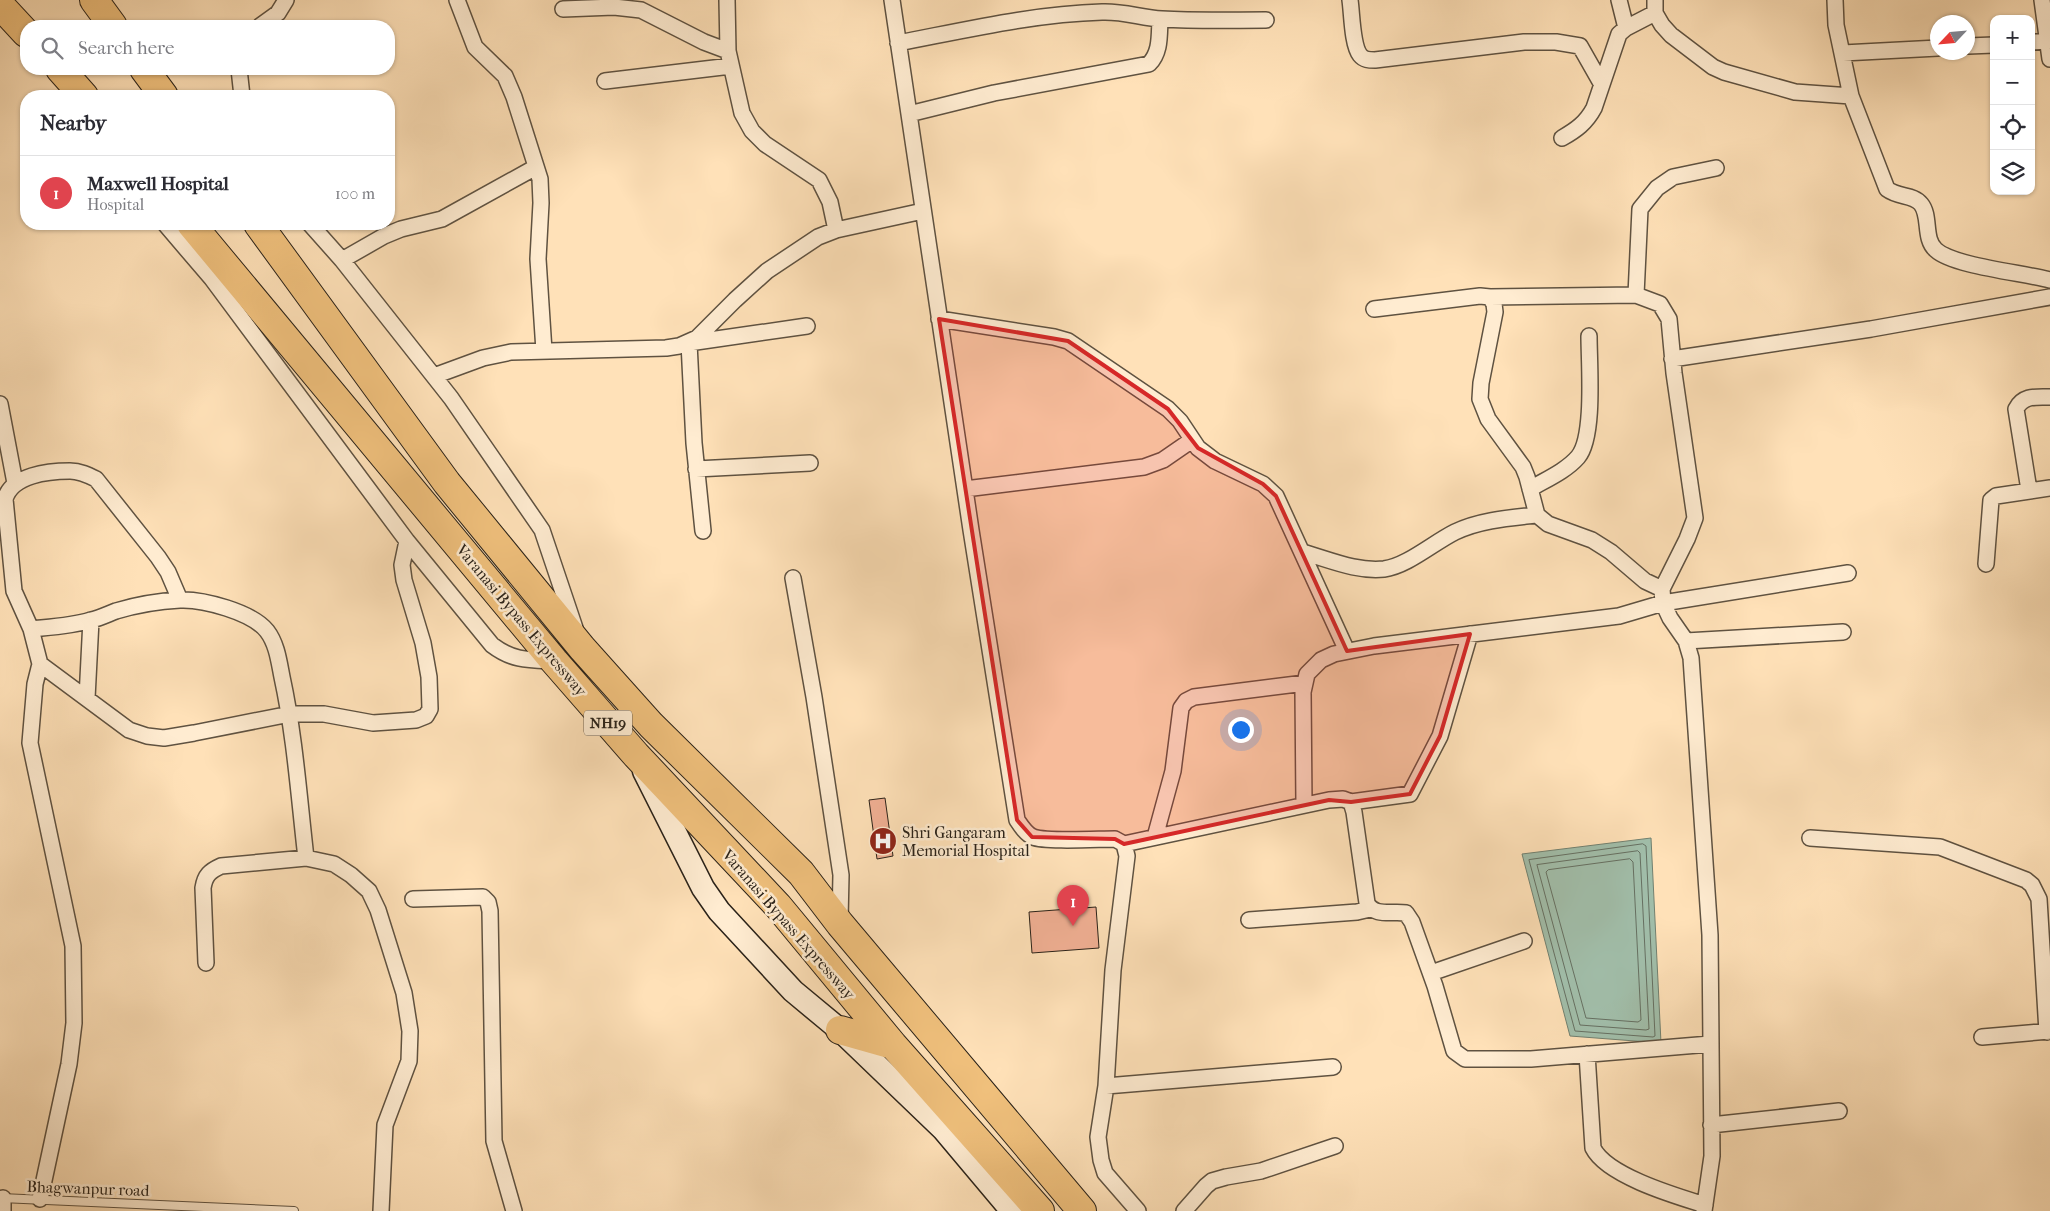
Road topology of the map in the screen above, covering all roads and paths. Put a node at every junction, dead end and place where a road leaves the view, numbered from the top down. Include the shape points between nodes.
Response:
1 (94, 0) edge
2 (286, 0) edge
3 (457, 0) edge
4 (727, 0) edge
5 (892, 0) edge
6 (1350, 0) edge
7 (1619, 0) edge
8 (1835, 0) edge
9 (2042, 0) edge
10 (0, 5) edge
11 (1655, 6) edge
12 (1072, 7) edge
13 (563, 10) dead end
14 (1160, 19) junction
15 (109, 20) edge
16 (268, 20) edge
17 (1266, 20) dead end
18 (20, 26) edge
19 (1626, 28) junction
20 (2047, 41) junction
21 (2035, 42) edge
22 (898, 43) junction
23 (1990, 45) edge
24 (1975, 46) edge
25 (1930, 48) edge
26 (728, 51) junction
27 (1843, 53) junction
28 (2050, 59) edge
29 (730, 66) junction
30 (64, 75) edge
31 (65, 75) edge
32 (148, 75) edge
33 (240, 75) edge
34 (605, 81) dead end
35 (1602, 83) junction
36 (72, 90) edge
37 (79, 90) edge
38 (160, 90) edge
39 (241, 90) edge
40 (1852, 96) junction
41 (908, 114) junction
42 (1562, 138) dead end
43 (536, 167) junction
44 (1716, 168) dead end
45 (923, 211) junction
46 (170, 230) edge
47 (195, 230) edge
48 (262, 230) edge
49 (315, 230) edge
50 (836, 230) junction
51 (342, 260) junction
52 (2050, 280) edge
53 (1636, 295) junction
54 (1490, 297) junction
55 (2050, 297) edge
56 (1374, 309) dead end
57 (939, 318) junction
58 (807, 326) dead end
59 (1590, 336) dead end
60 (689, 343) junction
61 (544, 352) junction
62 (1672, 359) junction
63 (434, 376) junction
64 (2050, 397) edge
65 (0, 404) edge
66 (1192, 440) junction
67 (810, 463) dead end
68 (696, 469) junction
69 (15, 483) junction
70 (2050, 488) edge
71 (965, 489) junction
72 (1530, 489) junction
73 (2029, 490) junction
74 (1537, 515) junction
75 (703, 531) dead end
76 (407, 541) junction
77 (1302, 552) junction
78 (1986, 564) dead end
79 (1848, 573) dead end
80 (793, 578) dead end
81 (7, 591) edge
82 (1663, 596) junction
83 (180, 600) junction
84 (91, 620) junction
85 (31, 629) junction
86 (1843, 632) dead end
87 (1470, 634) junction
88 (1686, 641) junction
89 (582, 648) junction
90 (1347, 651) junction
91 (554, 661) junction
92 (40, 664) junction
93 (1305, 683) junction
94 (87, 698) junction
95 (290, 714) junction
96 (636, 755) junction
97 (1351, 802) junction
98 (1304, 804) junction
99 (1155, 837) junction
100 (1810, 838) dead end
101 (1124, 844) junction
102 (306, 858) junction
103 (413, 899) dead end
104 (1370, 909) junction
105 (1249, 920) dead end
106 (840, 924) junction
107 (1524, 941) dead end
108 (206, 962) dead end
109 (1431, 973) junction
110 (840, 1030) junction
111 (2049, 1032) edge
112 (1982, 1037) dead end
113 (1710, 1044) junction
114 (893, 1045) junction
115 (1587, 1054) junction
116 (1333, 1067) dead end
117 (1106, 1086) junction
118 (1839, 1111) dead end
119 (1711, 1125) junction
120 (1335, 1146) dead end
121 (40, 1199) junction
122 (2, 1202) edge
123 (1705, 1208) edge
124 (294, 1211) edge
125 (381, 1211) edge
126 (514, 1211) edge
127 (1012, 1211) edge
128 (1040, 1211) edge
129 (1082, 1211) edge
130 (1138, 1211) edge
131 (1184, 1211) edge

1 - 15 highway
2 - 16 street via 278,13
3 - 43 street via 475,47 505,76
4 - 26 street
5 - 22 street
6 - 35 street via 1355,40 1359,54 1366,60 1524,42 1556,42 1580,46
7 - 19 street
8 - 27 street via 1836,25
9 - 20 street
10 - 18 highway
11 - 19 street
11 - 40 street via 1662,25 1671,35 1712,67 1794,92
12 - 14 street
12 - 22 street
13 - 26 street via 614,7 641,10
14 - 17 street
14 - 41 street via 1158,49 1149,64 994,93
19 - 35 street via 1619,34
20 - 21 street
20 - 28 street
22 - 41 street
23 - 24 street
25 - 27 street
26 - 29 street
27 - 40 street
29 - 34 street
29 - 50 street via 747,123 765,144 819,180 830,202
30 - 36 street
31 - 37 highway
32 - 38 highway
33 - 39 street
35 - 42 street via 1590,117
40 - 52 street via 1887,189 1913,198 1924,208 1935,250 1964,262
41 - 45 street
43 - 51 street via 442,219 401,229
43 - 61 street via 540,179 538,259
44 - 53 street via 1673,177 1657,188 1640,208
45 - 50 street
45 - 57 street
46 - 76 street via 212,279
47 - 91 highway, Varanasi Bypass Expressway / NH19
48 - 89 highway, Varanasi Bypass Expressway / NH19 via 447,483
49 - 51 street
50 - 60 street via 818,237 767,271
51 - 63 street
53 - 54 street
53 - 62 street via 1660,304 1666,311
54 - 56 street
54 - 72 street via 1495,312 1480,398 1488,419 1523,467
55 - 62 street via 1871,329
57 - 66 street via 1068,342 1168,410
57 - 71 street
58 - 60 street
59 - 72 street via 1589,424 1583,448 1570,464
60 - 61 street via 666,348
60 - 68 street
61 - 63 street via 511,352 483,358
62 - 82 street via 1695,518
63 - 89 street via 542,530
64 - 73 street via 2025,398 2016,409
65 - 69 street
66 - 71 street via 1163,460 1144,467
66 - 77 street via 1215,461 1263,484 1276,496
67 - 68 street
68 - 75 street
69 - 81 street via 5,499
69 - 83 street via 38,474 71,471 96,479 158,557
70 - 73 street
71 - 101 street via 1017,820 1032,837 1115,839
72 - 74 street
73 - 78 street via 1996,496 1991,500
74 - 77 street via 1474,525 1384,569 1354,567
74 - 82 street via 1548,524 1592,540 1611,552
76 - 91 street via 492,645 504,654 521,659
76 - 95 street via 402,564 429,677 430,708 426,716 416,720 373,723 324,714
77 - 90 street
79 - 82 street
80 - 106 street via 841,875
81 - 85 street
82 - 87 street via 1619,616
82 - 88 street via 1670,618
83 - 84 street via 116,611
83 - 95 street via 215,604 259,623 268,632 276,649
84 - 85 street
84 - 94 street
85 - 92 street
86 - 88 street
87 - 90 street
87 - 97 street via 1440,736 1410,794
88 - 113 street via 1691,658 1710,935
89 - 106 highway, Varanasi Bypass Expressway / NH19 via 651,725 801,873
90 - 93 street via 1321,660 1308,674
91 - 96 highway, Varanasi Bypass Expressway / NH19
92 - 94 street
92 - 121 street via 34,684 30,743 73,946 74,1023 69,1064
93 - 98 street
93 - 99 street via 1216,693 1186,700 1181,708 1173,771
94 - 95 street via 129,730 164,738
95 - 102 street
96 - 110 street via 703,888 719,912 793,992
96 - 114 highway, Varanasi Bypass Expressway / NH19 via 778,906
97 - 98 street via 1343,799
97 - 104 street
98 - 99 street
99 - 101 street
100 - 111 street via 1940,846 2026,880 2039,899
101 - 117 street via 1127,856 1113,970
102 - 108 street via 221,866 212,870 205,878 203,888
102 - 125 street via 334,864 369,890 404,993 410,1031 409,1061 385,1125
103 - 126 street via 483,898 488,902 494,1141
104 - 105 street
104 - 109 street via 1406,913
106 - 129 highway, Varanasi Bypass Expressway / NH19
107 - 109 street
109 - 115 street via 1454,1051 1465,1059 1531,1059
110 - 114 highway
110 - 127 street via 944,1129
111 - 112 street
113 - 115 street
113 - 119 street
114 - 128 highway, Varanasi Bypass Expressway / NH19
115 - 123 street via 1597,1156 1647,1186
116 - 117 street
117 - 130 street via 1098,1137 1101,1160 1105,1173
118 - 119 street
119 - 123 street via 1712,1156
120 - 131 street via 1262,1171 1212,1181
121 - 122 lane, Bhagwanpur road
121 - 124 lane, Bhagwanpur road

